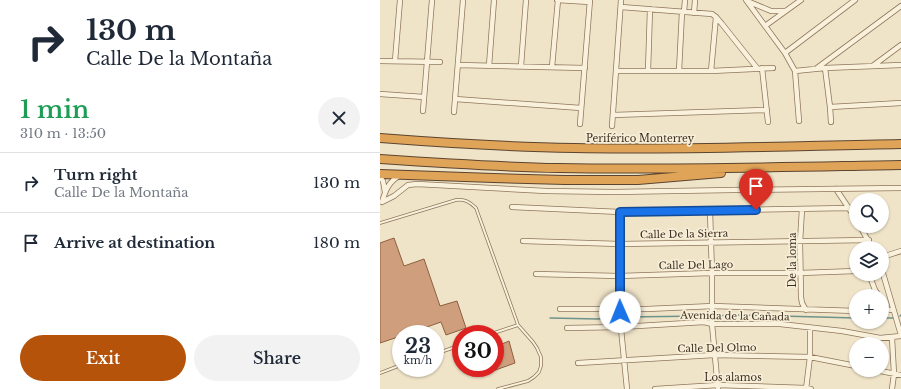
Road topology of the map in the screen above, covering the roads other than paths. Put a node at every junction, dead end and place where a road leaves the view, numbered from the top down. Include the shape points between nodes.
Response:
1 (400, 0) edge
2 (432, 0) edge
3 (464, 0) edge
4 (494, 0) edge
5 (526, 0) edge
6 (557, 0) edge
7 (621, 0) edge
8 (685, 0) edge
9 (695, 0) edge
10 (801, 0) edge
11 (855, 0) edge
12 (590, 1) edge
13 (901, 6) edge
14 (620, 7) junction
15 (650, 9) junction
16 (786, 11) junction
17 (683, 12) junction
18 (694, 13) junction
19 (716, 17) junction
20 (765, 26) junction
21 (901, 45) edge
22 (785, 53) junction
23 (380, 61) edge
24 (395, 61) junction
25 (427, 62) junction
26 (440, 62) dead end
27 (458, 65) junction
28 (874, 65) junction
29 (901, 65) edge
30 (489, 66) junction
31 (521, 66) junction
32 (552, 67) junction
33 (585, 68) junction
34 (759, 68) junction
35 (773, 68) dead end
36 (825, 68) junction
37 (817, 69) junction
38 (648, 71) junction
39 (679, 71) junction
40 (711, 71) junction
41 (795, 71) junction
42 (616, 72) junction
43 (380, 94) edge
44 (424, 97) junction
45 (455, 99) junction
46 (901, 103) edge
47 (830, 106) junction
48 (581, 108) junction
49 (767, 110) junction
50 (423, 111) dead end
51 (454, 112) dead end
52 (613, 115) junction
53 (799, 121) dead end
54 (768, 122) dead end
55 (831, 122) dead end
56 (580, 124) dead end
57 (612, 126) dead end
58 (380, 138) edge
59 (901, 144) edge
60 (380, 159) edge
61 (901, 166) edge
62 (743, 168) junction
63 (380, 174) edge
64 (400, 175) junction
65 (380, 177) edge
66 (901, 188) edge
67 (836, 189) junction
68 (385, 192) junction
69 (512, 207) dead end
70 (849, 208) joint
71 (802, 209) junction
72 (710, 211) junction
73 (620, 212) junction
74 (380, 223) edge
75 (864, 233) edge
76 (869, 240) joint
77 (523, 241) dead end
78 (800, 242) junction
79 (711, 243) junction
80 (620, 244) junction
81 (901, 251) edge
82 (889, 255) edge
83 (849, 271) edge
84 (712, 273) junction
85 (800, 273) junction
86 (536, 274) dead end
87 (619, 276) junction
88 (885, 281) edge
89 (713, 308) junction
90 (560, 309) dead end
91 (619, 310) junction
92 (806, 310) junction
93 (889, 310) edge
94 (893, 310) junction
95 (849, 311) edge
96 (712, 322) junction
97 (518, 325) junction
98 (621, 327) junction
99 (567, 328) dead end
100 (810, 328) junction
101 (504, 330) edge
102 (901, 336) edge
103 (892, 338) junction
104 (714, 355) junction
105 (810, 357) junction
106 (625, 361) junction
107 (578, 363) dead end
108 (849, 365) edge
109 (392, 368) edge
110 (380, 373) edge
111 (889, 373) edge
112 (894, 374) junction
113 (901, 375) edge
114 (718, 387) edge
115 (498, 389) edge
116 (627, 389) edge
117 (655, 389) edge
118 (808, 389) edge
119 (892, 389) edge

1 - 24 street
2 - 25 street
3 - 27 street
4 - 30 street
5 - 31 street
6 - 12 street
6 - 32 street
7 - 14 street
8 - 17 street
9 - 18 street
10 - 16 street
11 - 22 street
12 - 33 street
13 - 37 street
14 - 15 street
14 - 42 street
15 - 17 street
15 - 38 street
16 - 20 street
16 - 20 street via 771,11 746,0
17 - 18 street
17 - 39 street
18 - 19 street via 712,14
19 - 34 street
19 - 40 street
20 - 22 street
21 - 28 street
22 - 41 street
23 - 24 street
24 - 25 street
25 - 26 street
25 - 44 street
27 - 30 street
27 - 45 street
28 - 29 street
28 - 36 street
30 - 31 street
31 - 32 street
32 - 33 street
33 - 48 street
34 - 35 street
34 - 40 street
34 - 49 street
36 - 37 street
36 - 47 street
37 - 41 street
38 - 39 street
38 - 42 street
39 - 40 street
41 - 53 street
42 - 52 street
43 - 44 street
44 - 50 street
45 - 48 street
45 - 51 street
46 - 47 street
47 - 55 street
48 - 56 street
49 - 52 street
49 - 54 street
52 - 57 street
58 - 59 highway, Periférico Monterrey via 574,148
60 - 62 highway via 557,168
61 - 62 highway
62 - 64 highway via 731,172 638,180
63 - 64 highway
64 - 68 street via 392,180
65 - 68 street
66 - 67 street
67 - 68 street via 614,192 418,184 408,185 382,202
67 - 70 street
69 - 73 street
70 - 71 street
71 - 72 street
71 - 78 street, De la loma
72 - 73 street
72 - 79 street
73 - 80 street
74 - 97 lane via 456,200 461,199 472,204 476,208
75 - 76 street
76 - 78 street, Calle De la Sierra
77 - 80 street, Calle De la Sierra
78 - 79 street, Calle De la Sierra
78 - 85 street, De la loma
79 - 80 street, Calle De la Sierra
79 - 84 street
80 - 87 street
81 - 82 street
83 - 85 street, Calle Del Lago
84 - 85 street, Calle Del Lago
84 - 87 street, Calle Del Lago
84 - 89 street
85 - 92 street, De la loma via 802,303
86 - 87 street, Calle Del Lago
87 - 91 street
88 - 94 street
89 - 91 street, Avenida de la Cañada
89 - 92 street, Avenida de la Cañada
89 - 96 street
90 - 91 street, Avenida de la Cañada
91 - 98 street
92 - 95 street, Avenida de la Cañada
93 - 94 street
94 - 102 street
96 - 98 street, Avenida de la Cañada
96 - 100 street, Avenida de la Cañada
96 - 104 street
97 - 101 lane
97 - 115 lane via 537,348 541,366 534,377
98 - 99 street, Avenida de la Cañada
98 - 106 street
100 - 103 street, Avenida de la Cañada
100 - 105 street
102 - 103 street, Avenida de la Cañada
103 - 112 street
104 - 105 street, Calle Del Olmo
104 - 106 street, Calle Del Olmo
104 - 114 street
105 - 108 street, Calle Del Olmo
105 - 118 street
106 - 107 street, Calle Del Olmo
106 - 116 street
109 - 110 lane
111 - 112 street
112 - 113 street
112 - 119 street
114 - 117 street, Los alamos
114 - 118 street, Los alamos

